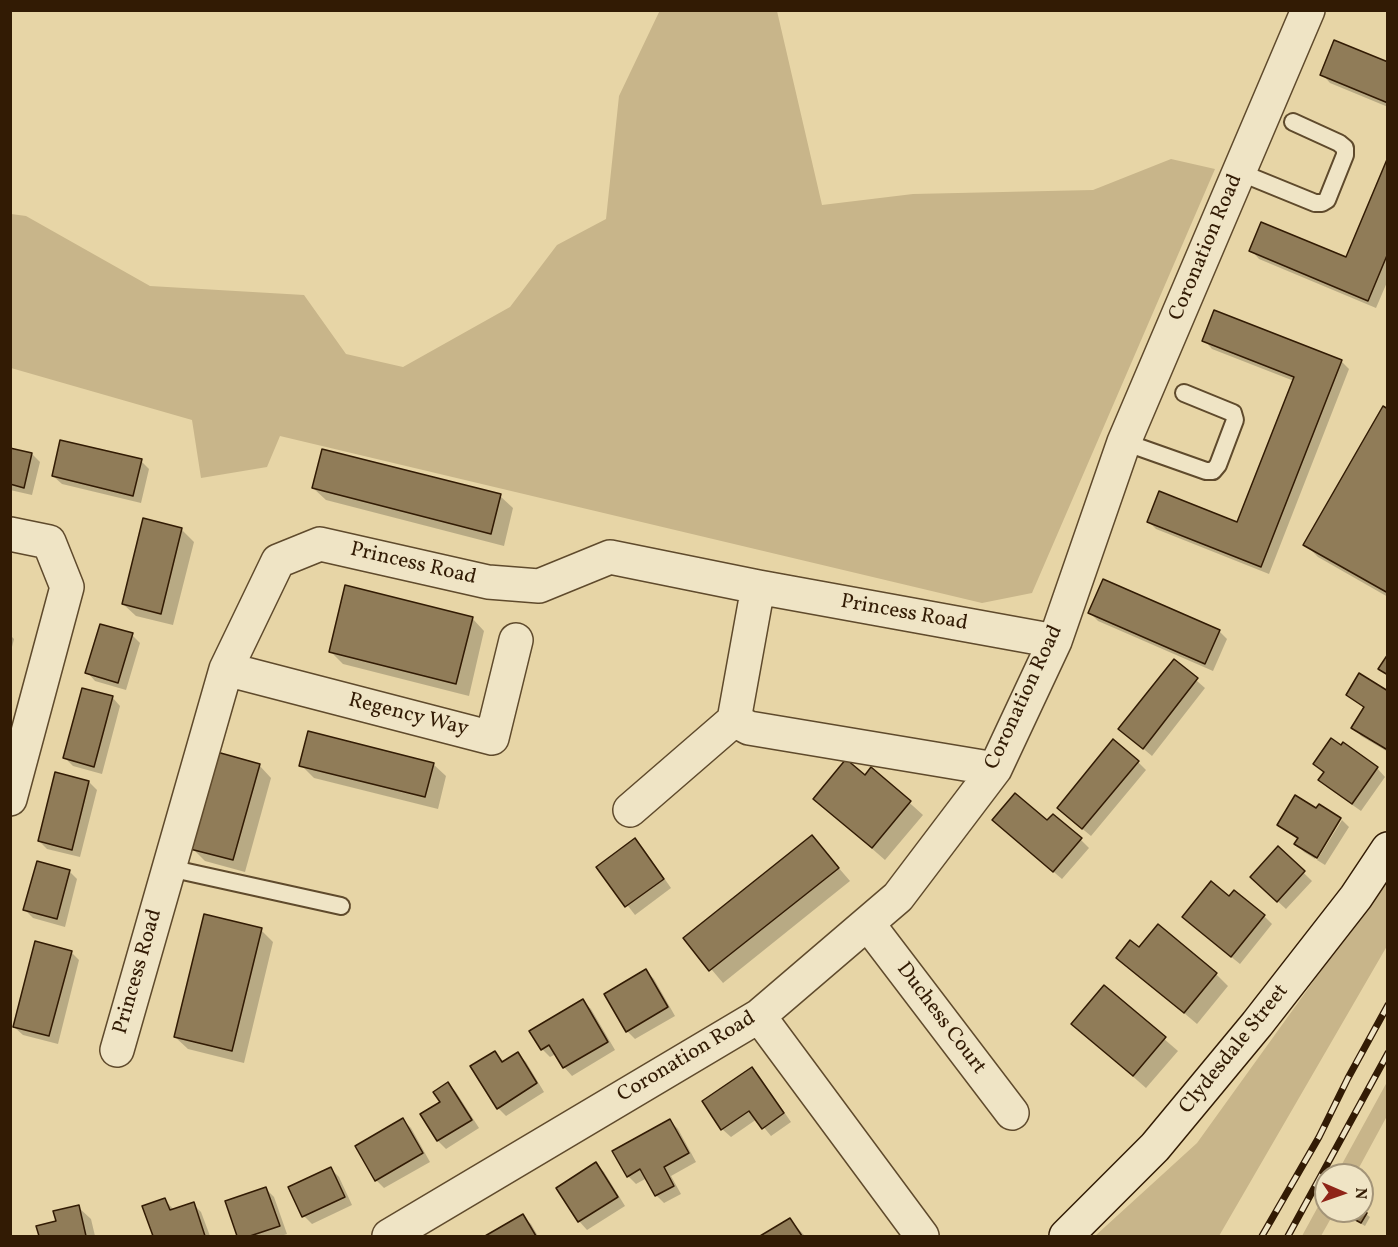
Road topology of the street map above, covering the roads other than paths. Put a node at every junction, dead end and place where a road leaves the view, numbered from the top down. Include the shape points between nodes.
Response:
1 (1308, 10) edge
2 (1293, 122) dead end
3 (1239, 172) junction
4 (1184, 393) dead end
5 (1124, 442) junction
6 (10, 534) edge
7 (758, 587) junction
8 (516, 640) dead end
9 (1055, 641) junction
10 (226, 669) junction
11 (734, 720) junction
12 (995, 769) junction
13 (10, 799) edge
14 (630, 810) dead end
15 (1388, 849) edge
16 (169, 868) junction
17 (341, 906) dead end
18 (868, 924) junction
19 (759, 1016) junction
20 (117, 1050) dead end
21 (1012, 1113) dead end
22 (389, 1236) edge
23 (922, 1236) edge
24 (1066, 1236) edge

1 - 3 street, Coronation Road
2 - 3 lane via 1345,148 1327,200 1315,203
3 - 5 street, Coronation Road
4 - 5 lane via 1233,413 1235,420 1213,471
5 - 9 street, Coronation Road
6 - 13 street via 49,542 67,587
7 - 9 street, Princess Road
7 - 10 street, Princess Road via 610,557 539,586 488,582 320,544 278,561
7 - 11 street
8 - 10 street, Regency Way via 492,738
9 - 12 street, Coronation Road
10 - 16 street, Princess Road
11 - 12 street via 749,728
11 - 14 street
12 - 18 street, Coronation Road via 898,897
15 - 24 street, Clydesdale Street via 1356,897 1257,1024 1155,1147
16 - 17 lane
16 - 20 street, Princess Road
18 - 19 street, Coronation Road
18 - 21 street, Duchess Court
19 - 22 street, Coronation Road
19 - 23 street

